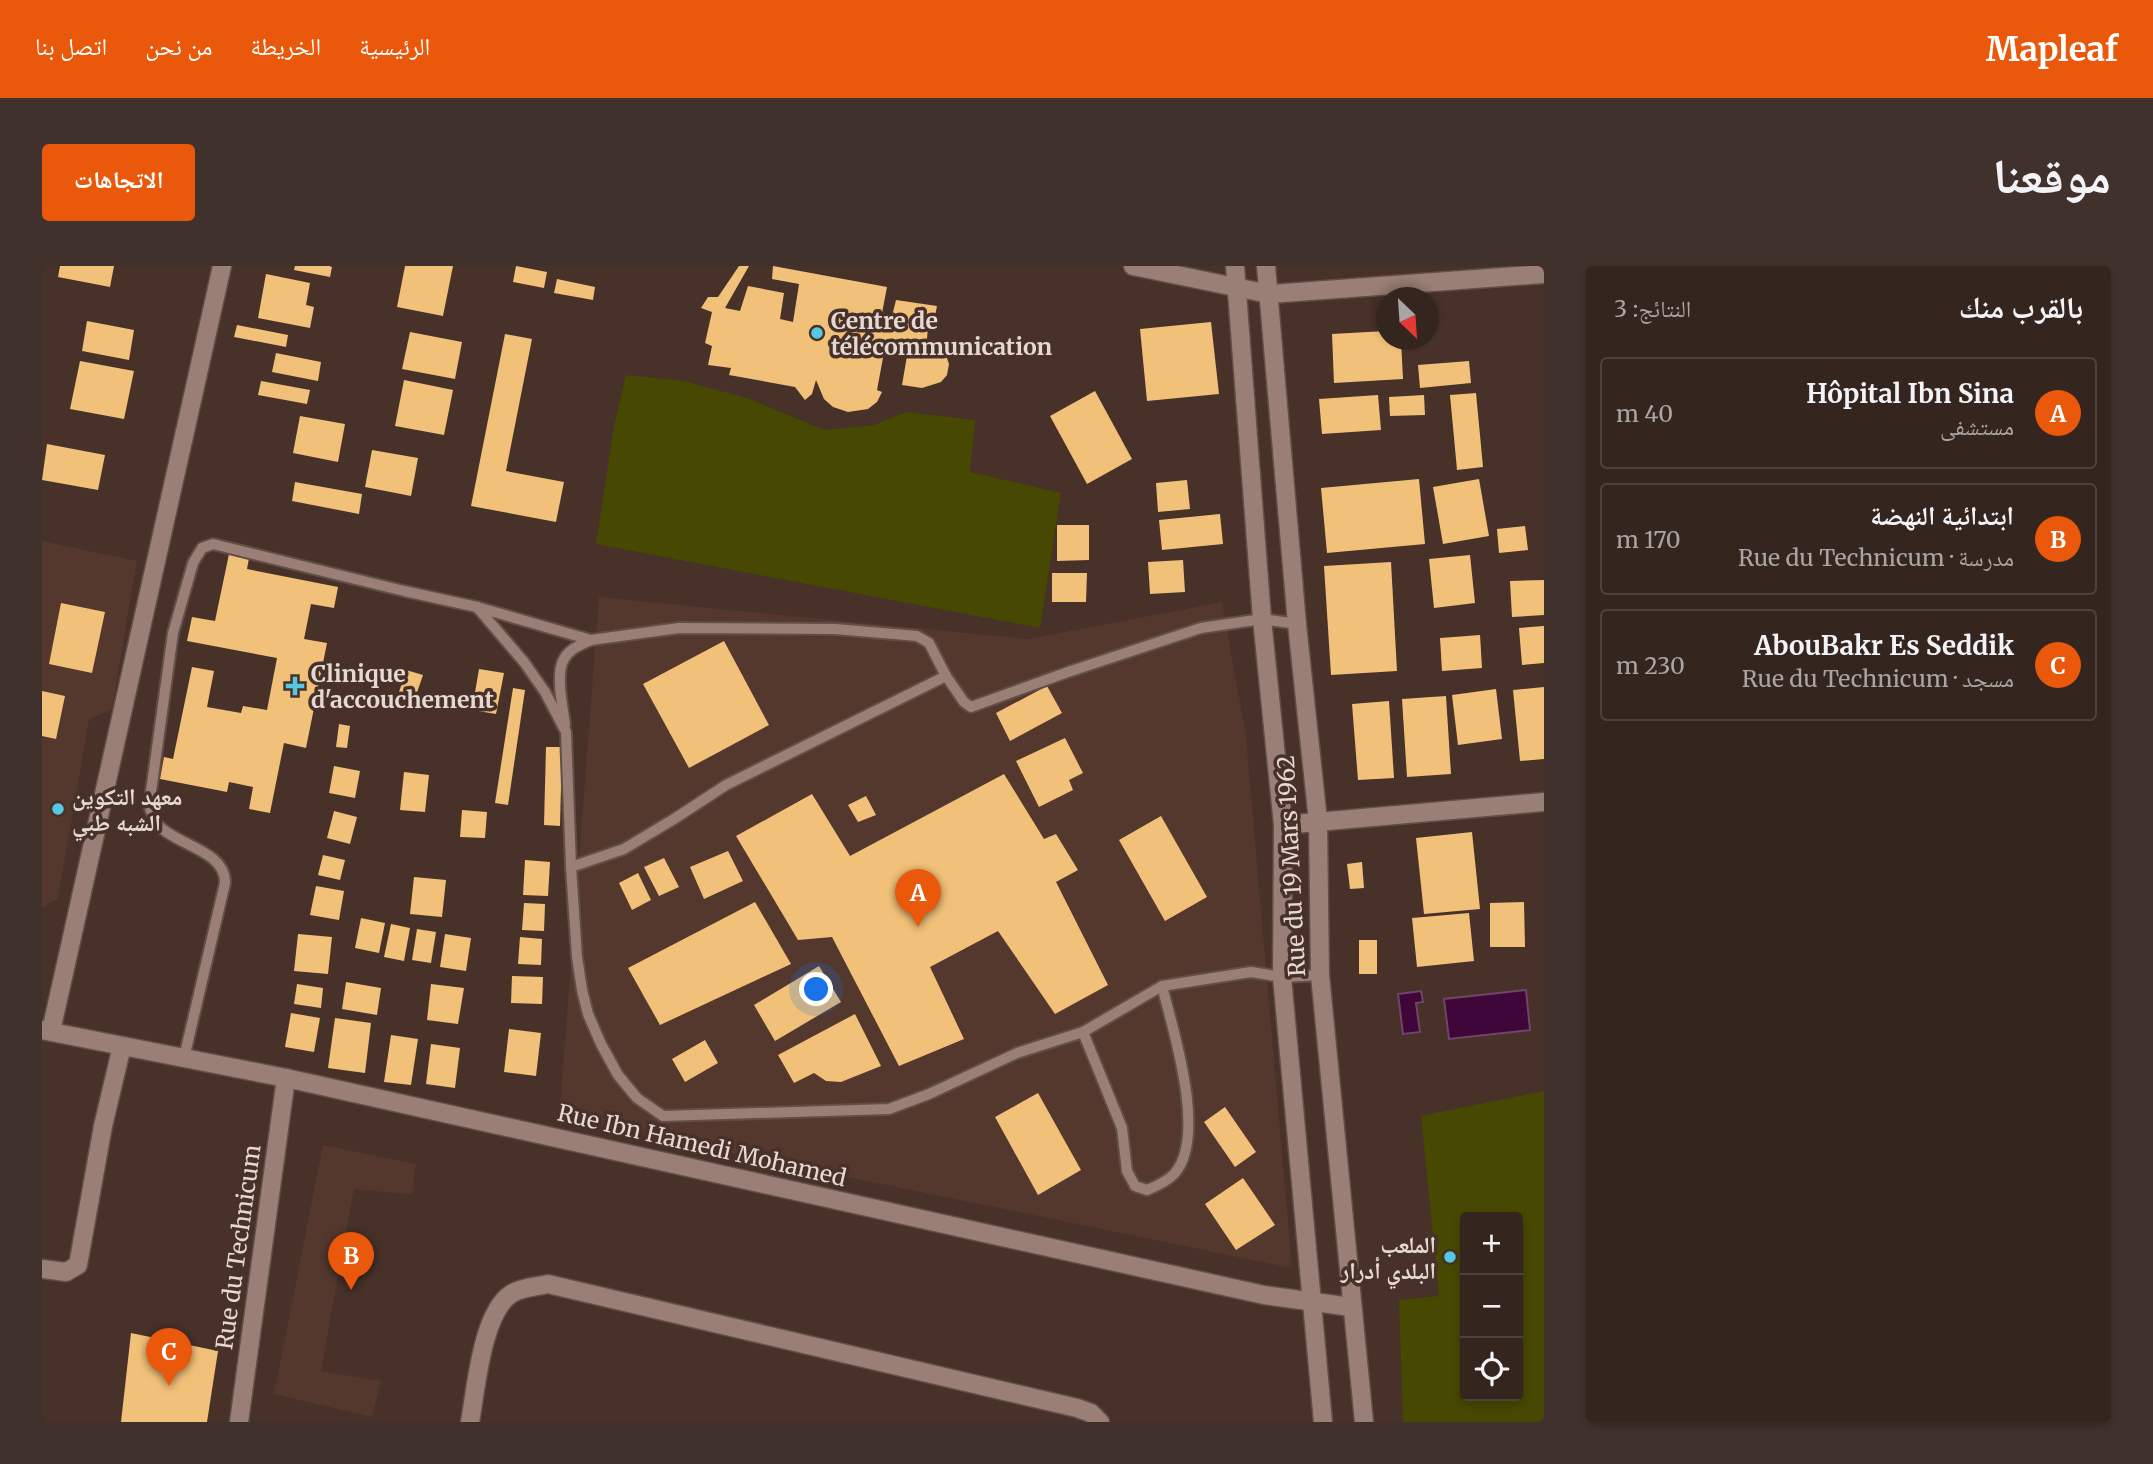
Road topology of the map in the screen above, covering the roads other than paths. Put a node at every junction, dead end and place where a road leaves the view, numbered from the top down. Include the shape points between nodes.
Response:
1 (222, 266) edge
2 (1133, 266) edge
3 (1235, 266) edge
4 (1266, 266) edge
5 (1544, 274) edge
6 (1236, 286) junction
7 (1269, 294) junction
8 (478, 607) junction
9 (1262, 619) junction
10 (1297, 624) junction
11 (591, 640) junction
12 (946, 676) junction
13 (566, 732) junction
14 (1544, 802) edge
15 (1318, 821) junction
16 (1283, 825) junction
17 (571, 867) junction
18 (1320, 975) junction
19 (1282, 977) junction
20 (1162, 986) junction
21 (46, 1031) edge
22 (1083, 1032) junction
23 (122, 1046) junction
24 (184, 1058) junction
25 (285, 1078) junction
26 (42, 1269) edge
27 (1313, 1303) junction
28 (1352, 1307) junction
29 (239, 1422) edge
30 (470, 1422) edge
31 (1100, 1422) edge
32 (1323, 1422) edge
33 (1364, 1422) edge

1 - 21 street
2 - 6 street
3 - 6 street, Rue du 19 Mars 1962
4 - 7 street, Rue du 19 Mars 1962
5 - 7 street
6 - 7 street
6 - 9 street, Rue du 19 Mars 1962
7 - 10 street, Rue du 19 Mars 1962
8 - 11 lane
8 - 13 lane via 524,662
8 - 24 lane via 213,544 202,548 193,563 173,633 149,806 160,828 219,864 225,874
9 - 10 lane
9 - 12 lane via 1201,628 971,707
9 - 16 street, Rue du 19 Mars 1962
10 - 15 street, Rue du 19 Mars 1962
11 - 12 lane via 679,628 835,629 916,636 929,643
11 - 13 lane via 573,648 559,670
12 - 17 lane via 726,785 624,849
13 - 17 lane
14 - 15 street
15 - 16 street
15 - 18 street, Rue du 19 Mars 1962
16 - 19 street, Rue du 19 Mars 1962
17 - 22 lane via 577,957 588,1014 618,1075 637,1098 663,1116 889,1109 1017,1053
18 - 19 lane
18 - 28 street, Rue du 19 Mars 1962
19 - 20 lane via 1251,972
19 - 27 street, Rue du 19 Mars 1962
20 - 22 lane
20 - 22 lane via 1182,1066 1189,1130 1186,1151 1175,1172 1147,1191 1135,1186 1127,1171 1122,1128
21 - 23 street, Rue Ibn Hamedi Mohamed
23 - 24 street, Rue Ibn Hamedi Mohamed
23 - 26 street via 78,1265 66,1272
24 - 25 street, Rue Ibn Hamedi Mohamed
25 - 27 street, Rue Ibn Hamedi Mohamed
25 - 29 street, Rue du Technicum
27 - 28 street, Rue Ibn Hamedi Mohamed
27 - 32 street, Rue du 19 Mars 1962
28 - 33 street, Rue du 19 Mars 1962
30 - 31 street via 488,1328 500,1305 519,1289 548,1284 1077,1408

